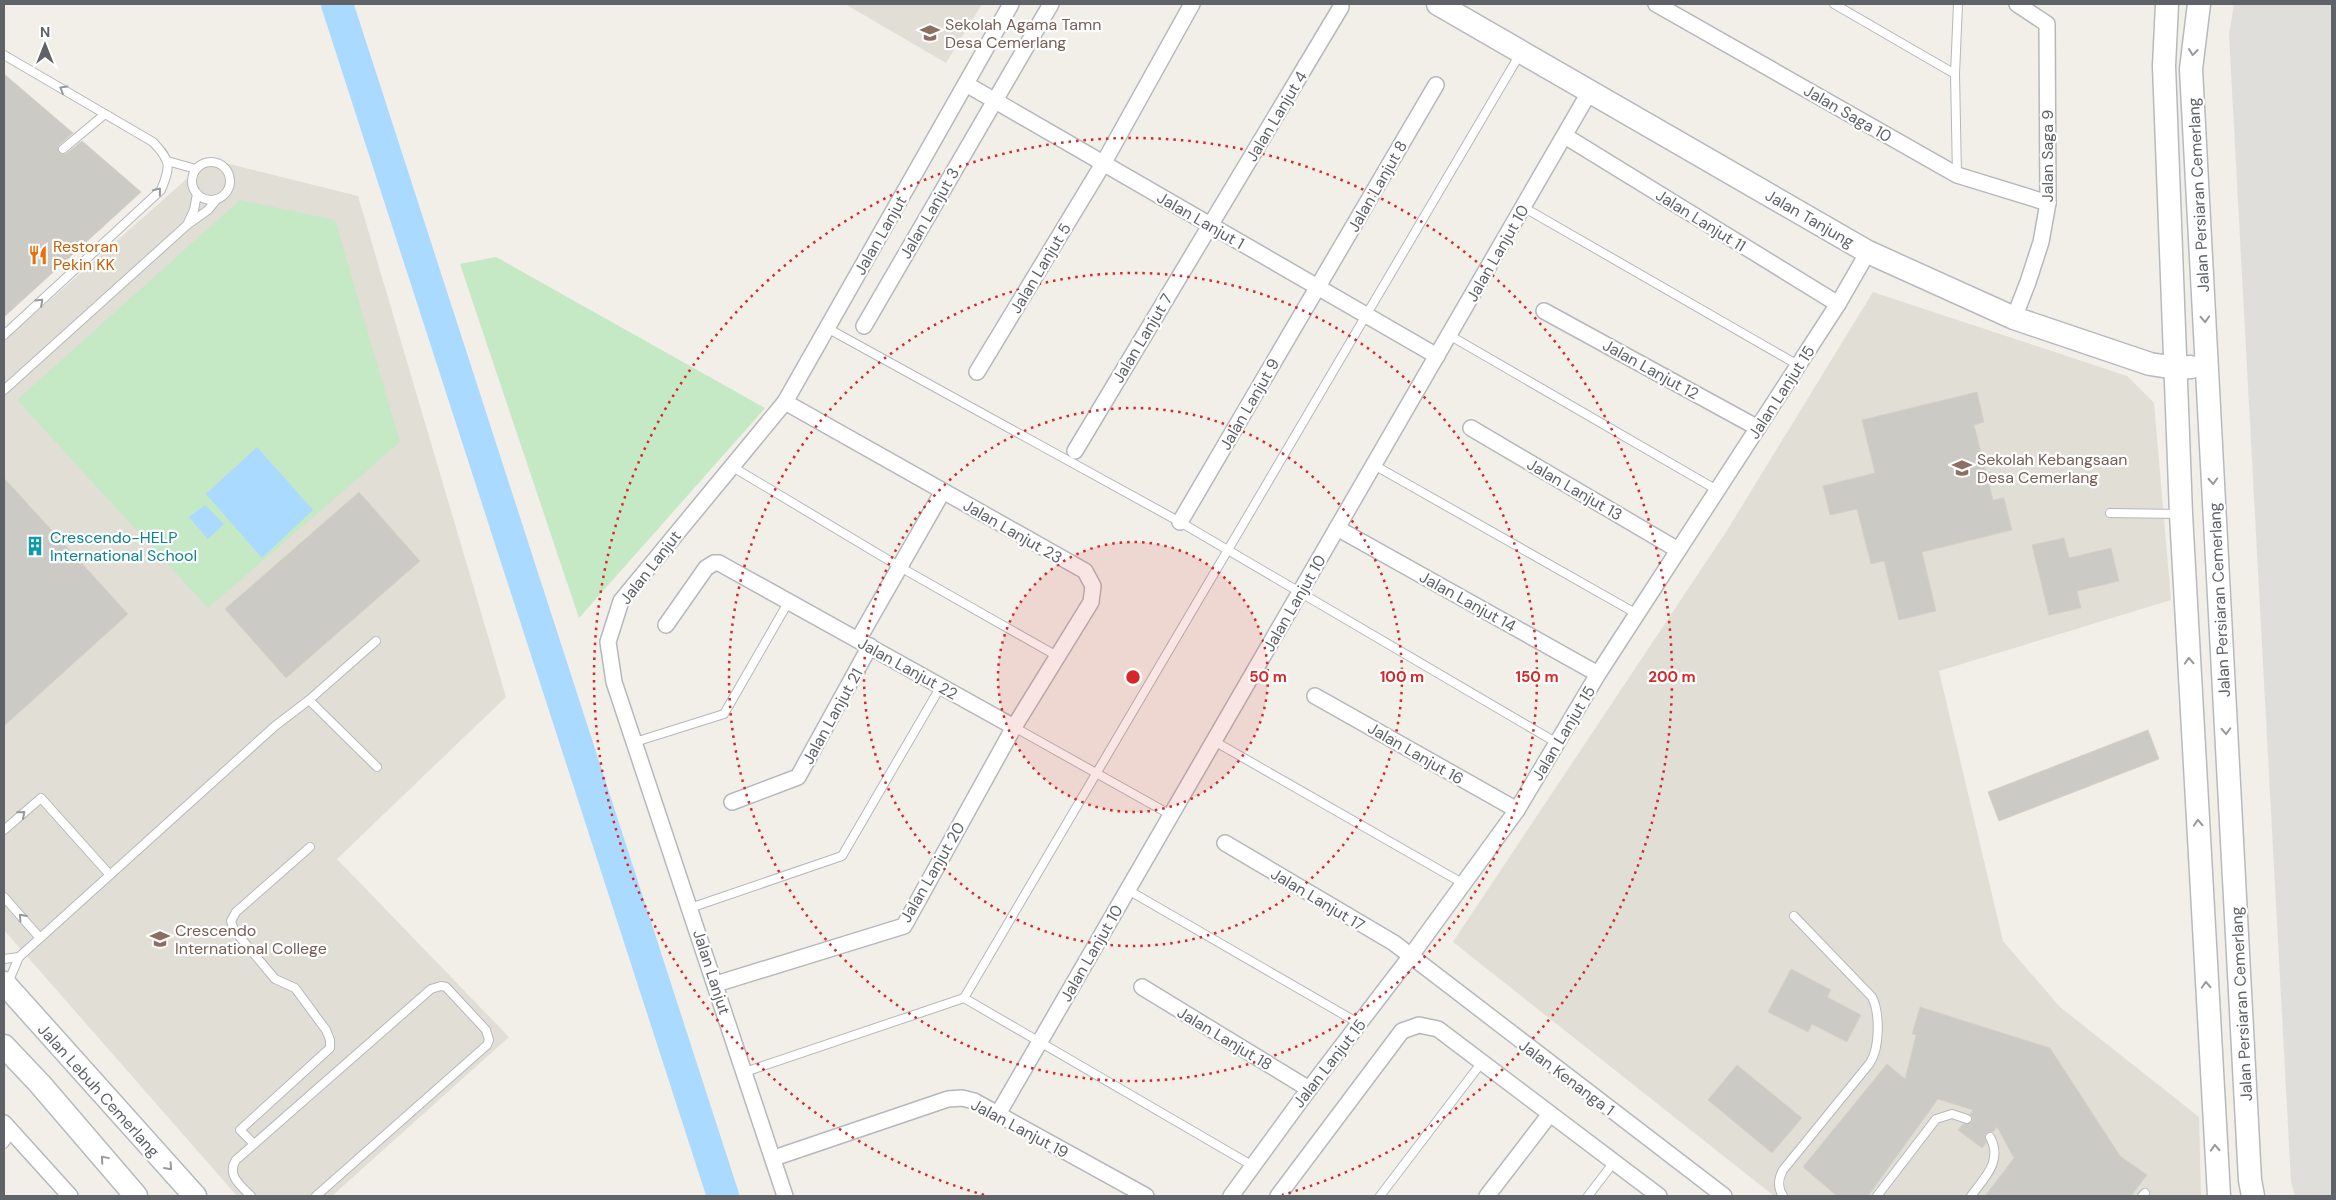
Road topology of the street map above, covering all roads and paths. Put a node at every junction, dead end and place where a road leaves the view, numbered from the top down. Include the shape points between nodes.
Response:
1 (1011, 4) edge
2 (1051, 4) edge
3 (1192, 4) edge
4 (1438, 4) edge
5 (1656, 4) edge
6 (1834, 4) edge
7 (1958, 4) edge
8 (2017, 4) edge
9 (2167, 4) edge
10 (2200, 4) edge
11 (1341, 7) dead end
12 (1521, 52) junction
13 (4, 55) edge
14 (1956, 74) junction
15 (966, 84) junction
16 (1436, 85) dead end
17 (1590, 92) junction
18 (994, 100) junction
19 (105, 114) junction
20 (1565, 136) junction
21 (63, 149) dead end
22 (167, 161) junction
23 (1103, 164) junction
24 (196, 169) junction
25 (1957, 175) junction
26 (197, 194) junction
27 (217, 199) junction
28 (2048, 203) junction
29 (1524, 207) junction
30 (187, 225) junction
31 (1210, 225) junction
32 (1868, 252) junction
33 (1318, 287) junction
34 (1838, 304) junction
35 (1544, 311) dead end
36 (1366, 315) junction
37 (2014, 318) junction
38 (864, 326) dead end
39 (827, 328) junction
40 (4, 335) edge
41 (1449, 335) junction
42 (1437, 356) junction
43 (1798, 365) junction
44 (2207, 366) junction
45 (2176, 368) junction
46 (977, 372) dead end
47 (5, 386) edge
48 (785, 402) junction
49 (1471, 428) dead end
50 (1758, 428) junction
51 (1075, 451) dead end
52 (1374, 465) junction
53 (731, 466) junction
54 (1717, 490) junction
55 (943, 491) junction
56 (2110, 513) dead end
57 (2181, 514) junction
58 (1180, 522) junction
59 (1337, 528) junction
60 (1678, 550) junction
61 (1228, 551) junction
62 (900, 567) junction
63 (1300, 593) junction
64 (789, 600) junction
65 (1637, 614) junction
66 (666, 625) dead end
67 (376, 641) dead end
68 (864, 643) junction
69 (1057, 656) junction
70 (1598, 674) junction
71 (941, 686) junction
72 (1314, 696) dead end
73 (309, 700) junction
74 (1014, 727) junction
75 (635, 742) junction
76 (1214, 742) junction
77 (1557, 743) junction
78 (377, 767) dead end
79 (1097, 774) junction
80 (732, 802) dead end
81 (1517, 810) junction
82 (1171, 815) junction
83 (4, 830) edge
84 (1225, 843) dead end
85 (310, 847) dead end
86 (110, 875) junction
87 (1465, 884) junction
88 (1128, 890) junction
89 (4, 897) edge
90 (690, 908) junction
91 (1794, 916) dead end
92 (40, 938) junction
93 (20, 957) junction
94 (1410, 957) junction
95 (4, 959) edge
96 (4, 983) edge
97 (716, 984) junction
98 (1142, 987) dead end
99 (964, 998) junction
100 (30, 1013) junction
101 (1360, 1024) junction
102 (1040, 1040) junction
103 (4, 1046) edge
104 (1482, 1062) junction
105 (745, 1072) junction
106 (1308, 1089) junction
107 (998, 1114) junction
108 (1550, 1114) junction
109 (1967, 1119) dead end
110 (7, 1133) edge
111 (1990, 1137) dead end
112 (254, 1144) junction
113 (774, 1158) junction
114 (1614, 1162) junction
115 (1253, 1166) junction
116 (66, 1195) edge
117 (136, 1196) edge
118 (194, 1196) edge
119 (251, 1196) edge
120 (316, 1196) edge
121 (785, 1196) edge
122 (1146, 1196) edge
123 (1231, 1196) edge
124 (1278, 1196) edge
125 (1380, 1196) edge
126 (1487, 1196) edge
127 (1588, 1196) edge
128 (1660, 1196) edge
129 (1724, 1196) edge
130 (1783, 1196) edge
131 (1877, 1196) edge
132 (1971, 1196) edge
133 (2219, 1196) edge
134 (2253, 1196) edge

1 - 15 street, Jalan Lanjut
2 - 18 street, Jalan Lanjut 3
3 - 23 street
4 - 12 main road, Jalan Tanjung
5 - 25 street, Jalan Saga 10
6 - 14 lane
7 - 14 lane
8 - 28 street, Jalan Saga 9 via 2047,24
9 - 45 main road, Jalan Persiaran Cemerlang via 2164,66
10 -> 44 main road, Jalan Persiaran Cemerlang via 2191,68
11 - 31 street, Jalan Lanjut 4
12 - 17 main road, Jalan Tanjung
12 - 36 lane
19 -> 13 lane
14 - 25 lane
15 - 18 street, Jalan Lanjut 1
15 - 39 street, Jalan Lanjut
16 - 33 street, Jalan Lanjut 8
17 - 20 street, Jalan Lanjut 10
17 - 32 main road, Jalan Tanjung
18 - 23 street, Jalan Lanjut 1
18 - 38 street, Jalan Lanjut 3
19 - 21 lane
19 - 22 lane via 154,142
20 - 29 street, Jalan Lanjut 10
20 - 34 street, Jalan Lanjut 11
22 - 24 lane
40 -> 22 lane via 161,190 169,170
23 - 31 street, Jalan Lanjut 1
23 - 46 street, Jalan Lanjut 5
24 - 26 lane via 192,179
24 - 27 lane via 206,162 213,162 228,172 227,191
25 - 28 street, Jalan Saga 10
26 - 27 lane via 206,199
26 - 30 lane
27 - 30 lane
28 - 37 street, Jalan Saga 9 via 2041,242
29 - 41 street, Jalan Lanjut 10
29 - 43 lane
30 - 47 lane
31 - 33 street, Jalan Lanjut 1
31 - 51 street, Jalan Lanjut 7
32 - 34 street, Jalan Lanjut 15
32 - 37 main road, Jalan Tanjung
33 - 36 street, Jalan Lanjut 1
33 - 58 street, Jalan Lanjut 9
34 - 43 street, Jalan Lanjut 15
35 - 50 street, Jalan Lanjut 12
36 - 42 street, Jalan Lanjut 1
36 - 61 lane
37 - 45 main road, Jalan Tanjung via 2150,364
39 - 48 street, Jalan Lanjut
39 - 58 lane
41 - 42 street, Jalan Lanjut 10
41 - 54 lane
42 - 52 street, Jalan Lanjut 10
43 - 50 street, Jalan Lanjut 15
44 - 45 main road, Jalan Tanjung
44 -> 134 main road, Jalan Persiaran Cemerlang
45 - 57 main road, Jalan Persiaran Cemerlang
48 - 53 street, Jalan Lanjut
48 - 55 street, Jalan Lanjut 23
49 - 60 street, Jalan Lanjut 13
50 - 54 street, Jalan Lanjut 15
52 - 59 street, Jalan Lanjut 10
52 - 65 lane
53 - 62 lane
53 - 75 street, Jalan Lanjut via 621,601 608,642 614,682
54 - 60 street, Jalan Lanjut 15
55 - 62 street, Jalan Lanjut 21
55 - 69 street, Jalan Lanjut 23 via 1085,571 1093,586 1091,602
56 - 57 lane
133 -> 57 main road, Jalan Persiaran Cemerlang
58 - 61 lane
59 - 63 street, Jalan Lanjut 10
59 - 70 street, Jalan Lanjut 14
60 - 65 street, Jalan Lanjut 15
61 - 63 lane
61 - 79 lane
62 - 68 street, Jalan Lanjut 21
62 - 69 lane
63 - 76 street, Jalan Lanjut 10
63 - 77 lane
64 - 66 street, Jalan Lanjut 22 via 724,564 714,563 706,568
64 - 68 street, Jalan Lanjut 22
64 - 75 lane via 724,714
65 - 70 street, Jalan Lanjut 15
67 - 73 lane
68 - 71 street, Jalan Lanjut 22
68 - 80 street, Jalan Lanjut 21 via 798,777
69 - 74 street, Jalan Lanjut 23
70 - 77 street, Jalan Lanjut 15
71 - 74 street, Jalan Lanjut 22
71 - 90 lane via 842,856
72 - 81 street, Jalan Lanjut 16
73 - 78 lane
73 - 86 lane via 275,726
74 - 79 lane, Jalan Lanjut 22
74 - 97 street, Jalan Lanjut 20 via 904,926
75 - 90 street, Jalan Lanjut
76 - 82 street, Jalan Lanjut 10
76 - 87 lane
77 - 81 street, Jalan Lanjut 15
79 - 82 lane, Jalan Lanjut 22
79 - 99 lane
81 - 87 street, Jalan Lanjut 15
82 - 88 street, Jalan Lanjut 10
83 -> 86 lane via 41,798
84 - 94 street, Jalan Lanjut 17 via 1394,943
85 - 112 lane via 236,912 231,921 234,930 276,979 295,988 330,1040 330,1048 240,1130
86 - 92 lane
87 - 94 street, Jalan Lanjut 15
88 - 101 lane
88 - 102 street, Jalan Lanjut 10
92 -> 89 lane
90 - 97 street, Jalan Lanjut
91 - 130 lane via 1872,997 1876,1012 1876,1046 1870,1063 1783,1170 1779,1178
92 - 93 lane
93 - 95 lane
93 - 100 lane via 10,978
94 - 101 street, Jalan Lanjut 15
94 - 129 street, Jalan Kenanga 1
96 - 100 main road, Jalan Lebuh Cemerlang
97 - 105 street, Jalan Lanjut
98 - 106 street, Jalan Lanjut 18
99 - 102 lane
99 - 105 lane
100 -> 118 main road, Jalan Lebuh Cemerlang
101 - 106 street, Jalan Lanjut 15
102 - 107 street, Jalan Lanjut 10
102 - 115 lane
117 -> 103 main road
104 - 108 street
104 - 124 street via 1432,1026 1413,1026 1402,1031
104 - 125 lane
105 - 113 street, Jalan Lanjut
106 - 115 street, Jalan Lanjut 15
107 - 113 street, Jalan Lanjut 19 via 974,1101 948,1099
107 - 122 street, Jalan Lanjut 19
108 - 114 street
108 - 126 street
109 - 131 lane via 1952,1114 1936,1119
110 - 116 street
111 - 132 lane via 1995,1145 1995,1162
112 - 119 lane via 236,1160 232,1169 235,1179
112 - 120 lane via 431,989 441,986 450,990 486,1030 487,1045
113 - 121 street, Jalan Lanjut
114 - 127 lane
114 - 128 street
115 - 123 street, Jalan Lanjut 15

